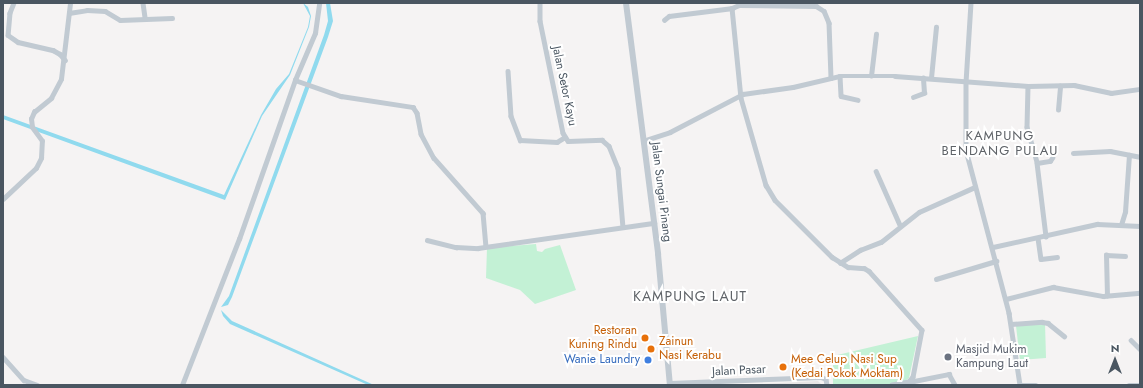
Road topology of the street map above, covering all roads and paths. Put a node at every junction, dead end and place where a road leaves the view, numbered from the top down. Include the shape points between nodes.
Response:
1 (14, 3) edge
2 (70, 3) edge
3 (143, 3) edge
4 (319, 3) edge
5 (540, 3) edge
6 (626, 3) edge
7 (971, 3) edge
8 (732, 8) junction
9 (69, 13) junction
10 (145, 18) junction
11 (172, 18) dead end
12 (664, 20) dead end
13 (936, 27) dead end
14 (876, 34) dead end
15 (65, 60) junction
16 (508, 71) dead end
17 (840, 76) junction
18 (871, 76) junction
19 (831, 78) junction
20 (923, 78) junction
21 (931, 78) junction
22 (295, 80) junction
23 (966, 82) junction
24 (1028, 86) junction
25 (1060, 86) junction
26 (1140, 89) edge
27 (743, 94) junction
28 (913, 97) dead end
29 (858, 100) dead end
30 (1058, 110) dead end
31 (565, 137) junction
32 (643, 141) junction
33 (1073, 152) dead end
34 (1129, 155) junction
35 (1140, 157) edge
36 (1052, 158) dead end
37 (1037, 163) junction
38 (876, 172) dead end
39 (975, 187) junction
40 (3, 199) edge
41 (654, 223) junction
42 (900, 225) junction
43 (1121, 225) junction
44 (1140, 226) edge
45 (623, 227) junction
46 (1046, 236) junction
47 (1038, 238) junction
48 (427, 240) dead end
49 (486, 246) junction
50 (993, 247) junction
51 (1125, 256) dead end
52 (1057, 257) dead end
53 (996, 261) junction
54 (840, 263) junction
55 (936, 279) dead end
56 (1140, 293) edge
57 (1107, 296) junction
58 (1006, 299) junction
59 (1011, 324) junction
60 (1064, 336) dead end
61 (1131, 340) dead end
62 (1140, 349) edge
63 (3, 357) edge
64 (909, 382) junction
65 (670, 384) edge
66 (1140, 384) edge
67 (37, 385) edge
68 (182, 385) edge
69 (827, 385) edge
70 (892, 385) edge
71 (955, 385) edge
72 (1020, 385) edge
73 (1036, 385) edge
74 (1129, 385) edge

1 - 15 street via 10,13 8,35 18,42 53,50
2 - 9 street
3 - 10 street
4 - 22 street via 317,26
5 - 31 street, Jalan Setor Kayu via 540,21
6 - 32 street, Jalan Sungai Pinang
7 - 23 street
8 - 12 street via 669,16
8 - 19 street via 760,4 820,8 829,23
8 - 27 street
9 - 10 street via 94,10 105,11 117,20
9 - 15 street
10 - 11 street
13 - 21 street
14 - 18 street
15 - 40 street via 58,87 47,103 34,112 32,123 42,141 42,158 36,168
16 - 31 street via 511,116 520,140 557,142
17 - 18 street
17 - 19 street
17 - 29 street via 841,96
18 - 20 street
19 - 27 street via 793,87
20 - 21 street
20 - 28 street via 924,92
21 - 23 street
22 - 49 street via 341,96 413,107 417,113 421,134 434,158 483,213
22 - 68 street via 239,239
23 - 24 street
23 - 39 street via 966,150
24 - 25 street
24 - 37 street via 1027,127
25 - 26 street via 1074,85 1111,93
25 - 30 street
27 - 32 street via 670,132
27 - 54 street via 741,98 766,185 775,200
31 - 45 street, Jalan Setor Kayu via 568,141 606,142 618,168
32 - 41 street, Jalan Sungai Pinang
33 - 34 street via 1110,151
34 - 35 street
34 - 43 street via 1125,212
36 - 37 street via 1050,161
37 - 46 street
38 - 42 street
39 - 42 street via 918,212
39 - 50 street
41 - 45 street
41 - 65 street, Jalan Sungai Pinang
42 - 54 street via 881,242 860,250
43 - 44 street
43 - 46 street via 1097,224
45 - 49 street via 559,238
46 - 47 street
47 - 50 street
47 - 52 street via 1041,259
48 - 49 street via 456,247
50 - 53 street
51 - 57 street via 1106,255
53 - 55 street
53 - 58 street
54 - 64 street via 869,271 922,330 913,377
56 - 57 street
57 - 58 street via 1053,287
58 - 59 street
59 - 60 street via 1048,323
59 - 72 street
61 - 62 street
63 - 67 street via 24,380
64 - 70 street
64 - 71 street via 949,374
65 - 69 street, Jalan Pasar via 821,377 826,379
66 - 74 street
72 - 73 street

